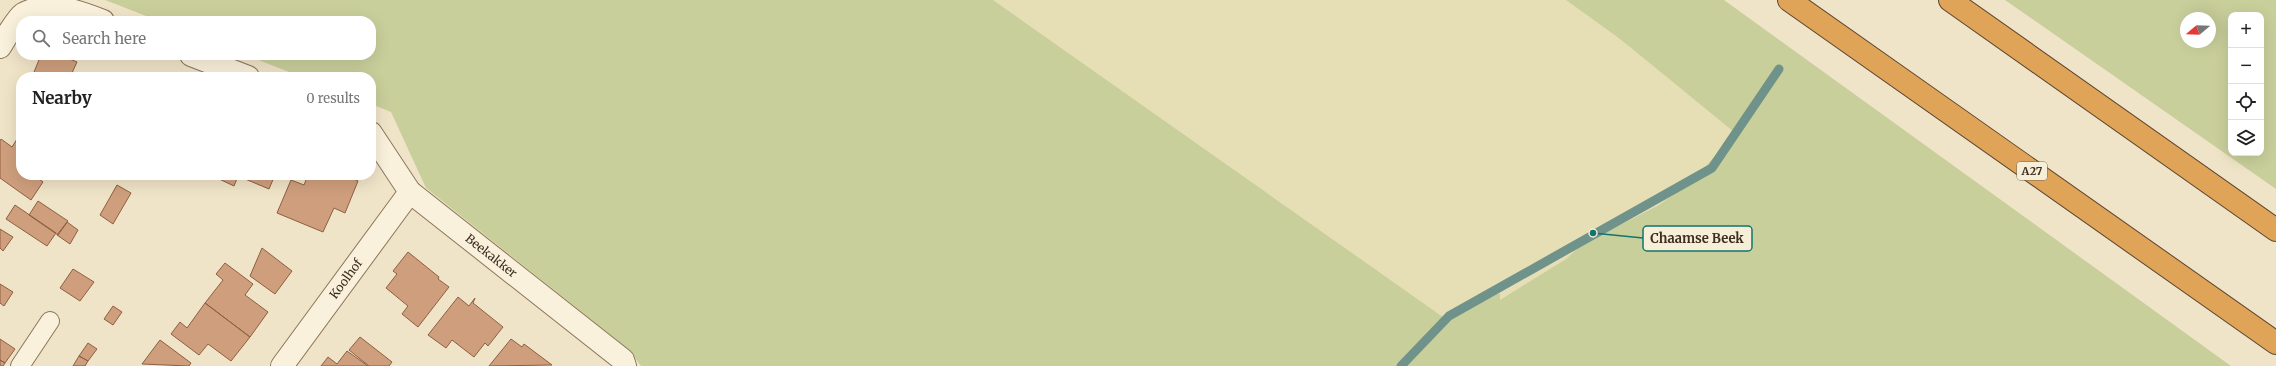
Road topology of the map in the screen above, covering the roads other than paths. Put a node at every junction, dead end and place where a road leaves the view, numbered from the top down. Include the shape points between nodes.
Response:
1 (1789, 0) edge
2 (1950, 0) edge
3 (21, 16) edge
4 (90, 16) edge
5 (16, 24) edge
6 (0, 47) edge
7 (204, 60) edge
8 (235, 72) edge
9 (376, 141) edge
10 (410, 192) junction
11 (2276, 230) edge
12 (50, 321) dead end
13 (2276, 343) edge
14 (20, 366) edge
15 (282, 366) edge
16 (625, 366) edge

1 - 13 highway, A27
2 - 11 highway
3 - 4 street via 47,6 70,8
5 - 6 street
7 - 8 street
9 - 10 street, Beekakker
10 - 15 street, Koolhof
10 - 16 street, Beekakker via 623,360
12 - 14 lane

